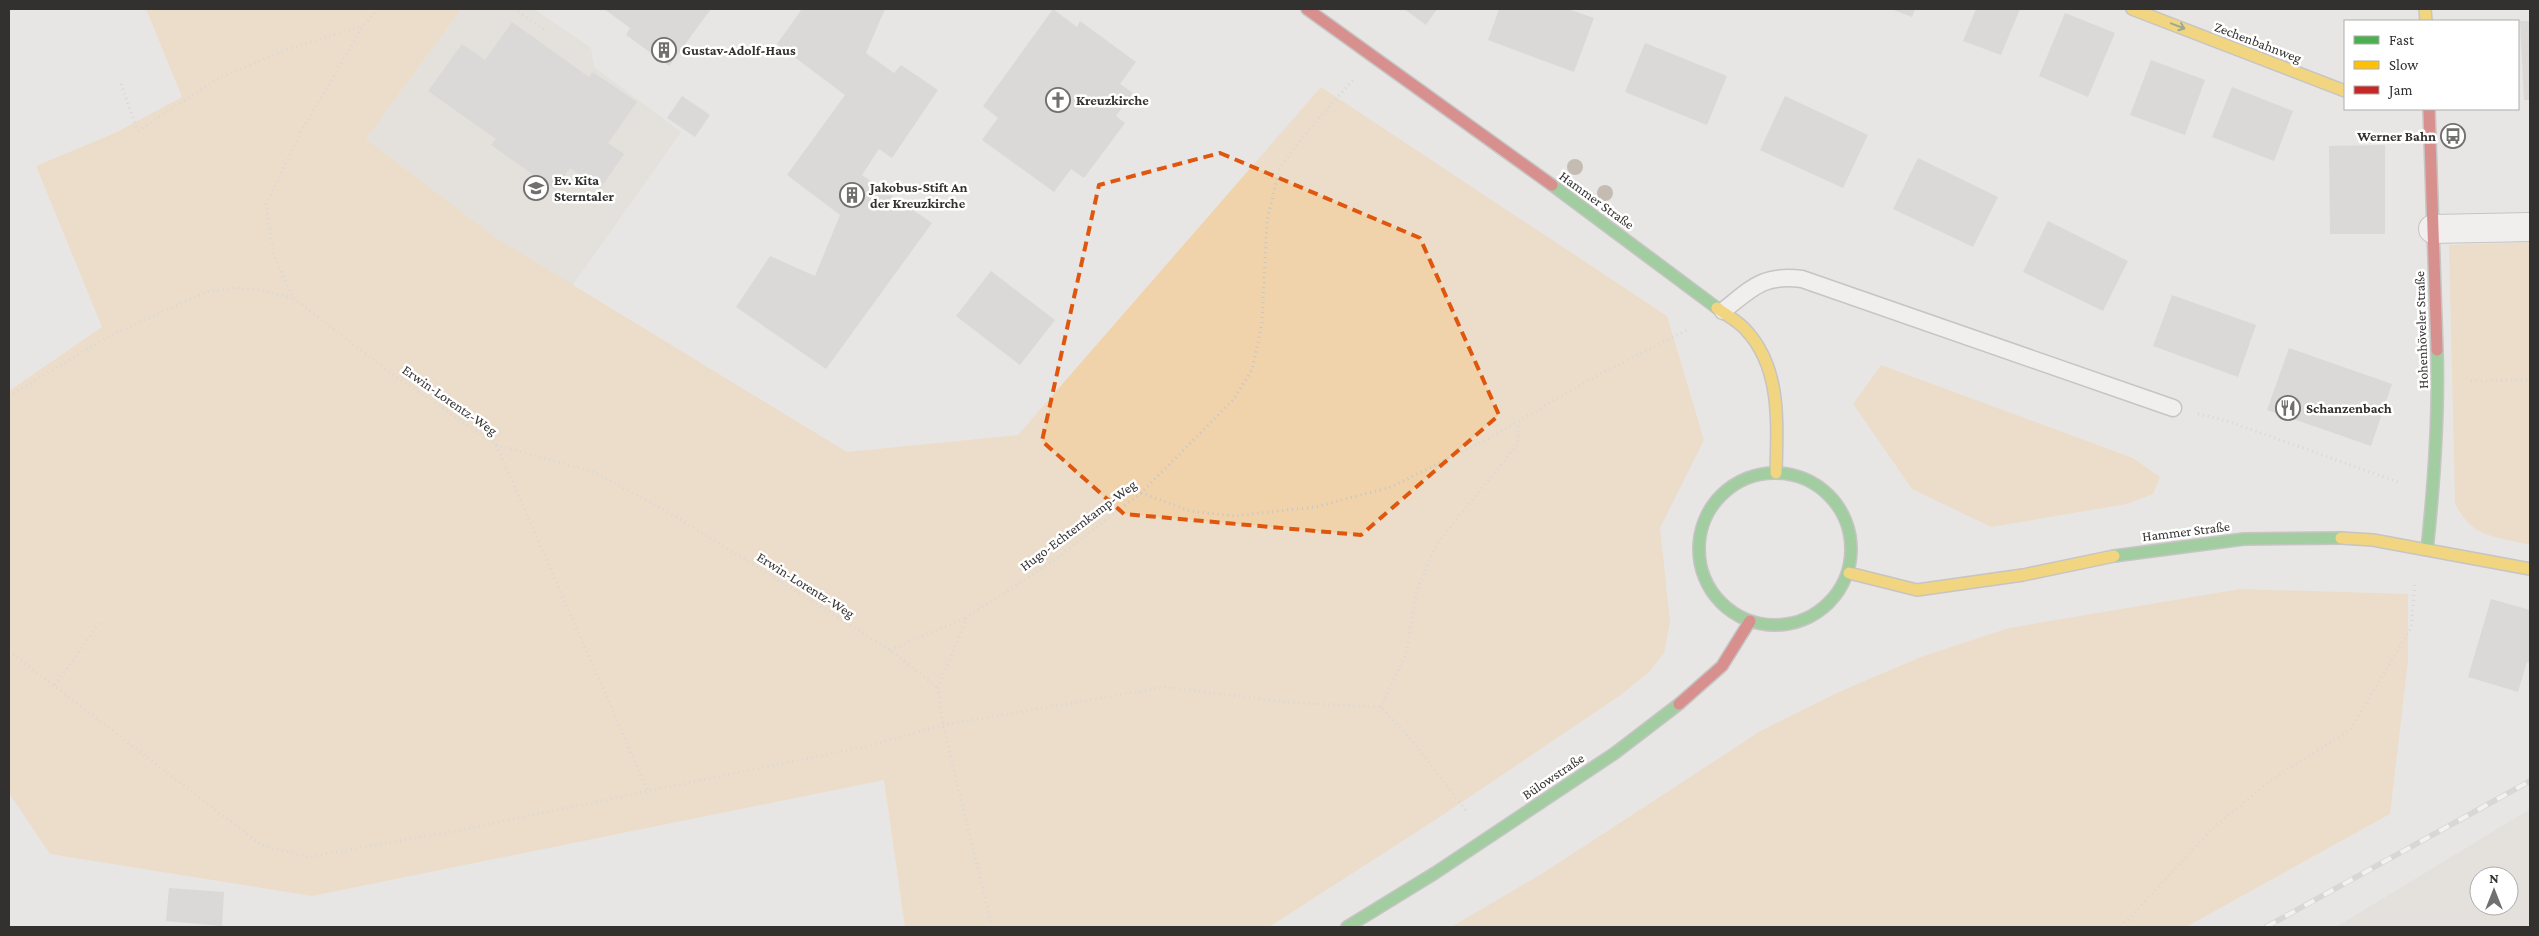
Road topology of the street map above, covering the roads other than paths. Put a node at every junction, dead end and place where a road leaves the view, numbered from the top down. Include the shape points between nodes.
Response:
1 (1307, 9) edge
2 (2132, 9) edge
3 (2344, 91) edge
4 (2429, 110) edge
5 (2530, 227) edge
6 (2433, 230) junction
7 (1723, 311) junction
8 (2174, 408) road end
9 (1776, 473) junction
10 (2423, 549) junction
11 (2530, 570) edge
12 (1849, 573) junction
13 (1750, 622) junction
14 (1348, 927) edge

1 - 7 main road, Hammer Straße
2 -> 3 main road, Zechenbahnweg
4 - 6 main road, Hohenhöveler Straße
5 - 6 street
6 - 10 main road, Hohenhöveler Straße via 2438,382 2433,494
7 - 8 lane via 1769,279 1783,276 1802,279
7 - 9 main road, Hammer Straße via 1745,329 1764,356 1777,406
9 - 12 main road via 1816,484 1840,508 1851,532
9 - 13 main road via 1738,482 1710,508 1702,526 1700,565 1706,583 1732,613
10 - 11 main road, Hammer Straße
10 - 12 main road, Hammer Straße via 2373,540 2319,537 2244,539 2100,558 2004,578 1917,590
12 - 13 main road via 1840,591 1826,607 1810,618 1770,626
13 - 14 main road, Bülowstraße via 1722,666 1672,711 1615,753

